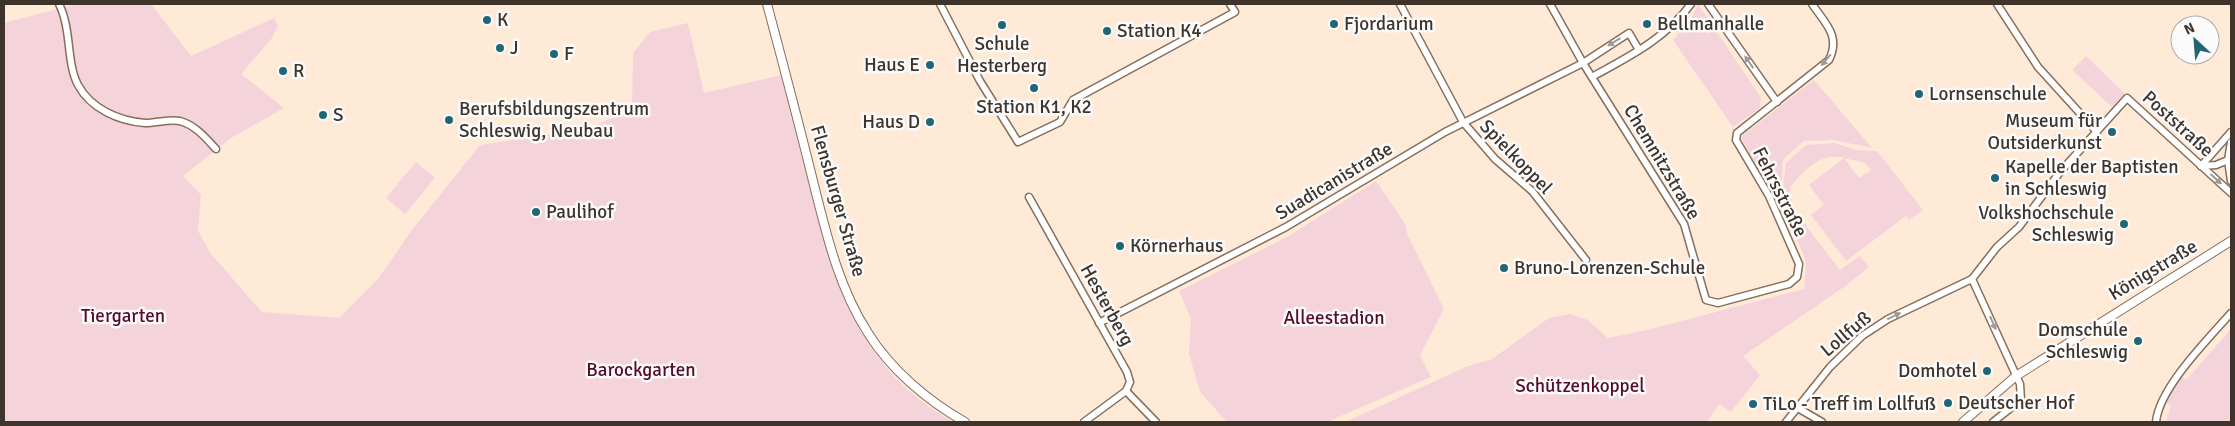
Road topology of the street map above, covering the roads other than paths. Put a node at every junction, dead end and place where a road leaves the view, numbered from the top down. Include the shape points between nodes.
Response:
1 (58, 4) edge
2 (768, 4) edge
3 (940, 4) edge
4 (1230, 4) edge
5 (1400, 4) edge
6 (1550, 4) edge
7 (1691, 4) edge
8 (1708, 4) edge
9 (1812, 4) edge
10 (1997, 4) edge
11 (1639, 50) junction
12 (1583, 63) junction
13 (1592, 77) junction
14 (1777, 102) junction
15 (1463, 122) junction
16 (2097, 132) junction
17 (2231, 132) edge
18 (2231, 142) edge
19 (216, 149) dead end
20 (2228, 160) junction
21 (2201, 166) junction
22 (2231, 181) edge
23 (2231, 193) edge
24 (1029, 197) dead end
25 (2231, 241) edge
26 (1586, 260) dead end
27 (1799, 264) joint
28 (1972, 279) junction
29 (2231, 313) edge
30 (1099, 323) junction
31 (2016, 376) junction
32 (1126, 391) junction
33 (1796, 407) junction
34 (965, 422) edge
35 (1084, 422) edge
36 (1156, 422) edge
37 (1786, 422) edge
38 (1822, 422) edge
39 (1963, 422) edge
40 (1994, 422) edge
41 (2156, 422) edge

1 - 19 street via 66,18 77,84 87,99 100,109 132,121 179,121 188,124
2 - 34 street, Flensburger Straße via 836,265 846,290 868,334 896,366 934,403
3 - 4 street via 980,82 1018,142 1060,122 1073,100 1235,12
5 - 15 street, Spielkoppel
6 - 12 street, Chemnitzstraße
7 - 11 street via 1672,28
14 -> 8 street
9 -> 14 street via 1835,39 1834,50 1829,60
10 - 16 street via 2038,67
11 -> 12 street, Suadicanistraße via 1629,33
11 - 13 street
12 - 13 street, Chemnitzstraße
12 - 15 street, Suadicanistraße
13 - 27 street, Chemnitzstraße via 1684,224 1706,300 1718,303 1789,284 1796,277
14 - 27 street, Fehrsstraße via 1737,133 1736,140 1769,196
15 - 26 street, Spielkoppel via 1495,159 1532,191
15 - 30 street, Suadicanistraße via 1286,227
16 - 21 street, Poststraße via 2127,98
16 - 28 street
17 - 21 street
18 - 20 street
20 - 21 street
20 - 22 street
21 -> 23 street, Poststraße
24 - 30 street, Hesterberg
25 - 31 street, Königstraße
28 -> 31 street
33 -> 28 street, Lollfuß via 1830,367 1874,327
29 - 41 street via 2172,384 2160,406
30 - 32 street, Hesterberg via 1127,372 1130,382
31 - 39 street, Königstraße
31 - 40 street via 2021,400
32 - 35 street
32 - 36 street
33 - 37 street, Lollfuß
33 - 38 street

